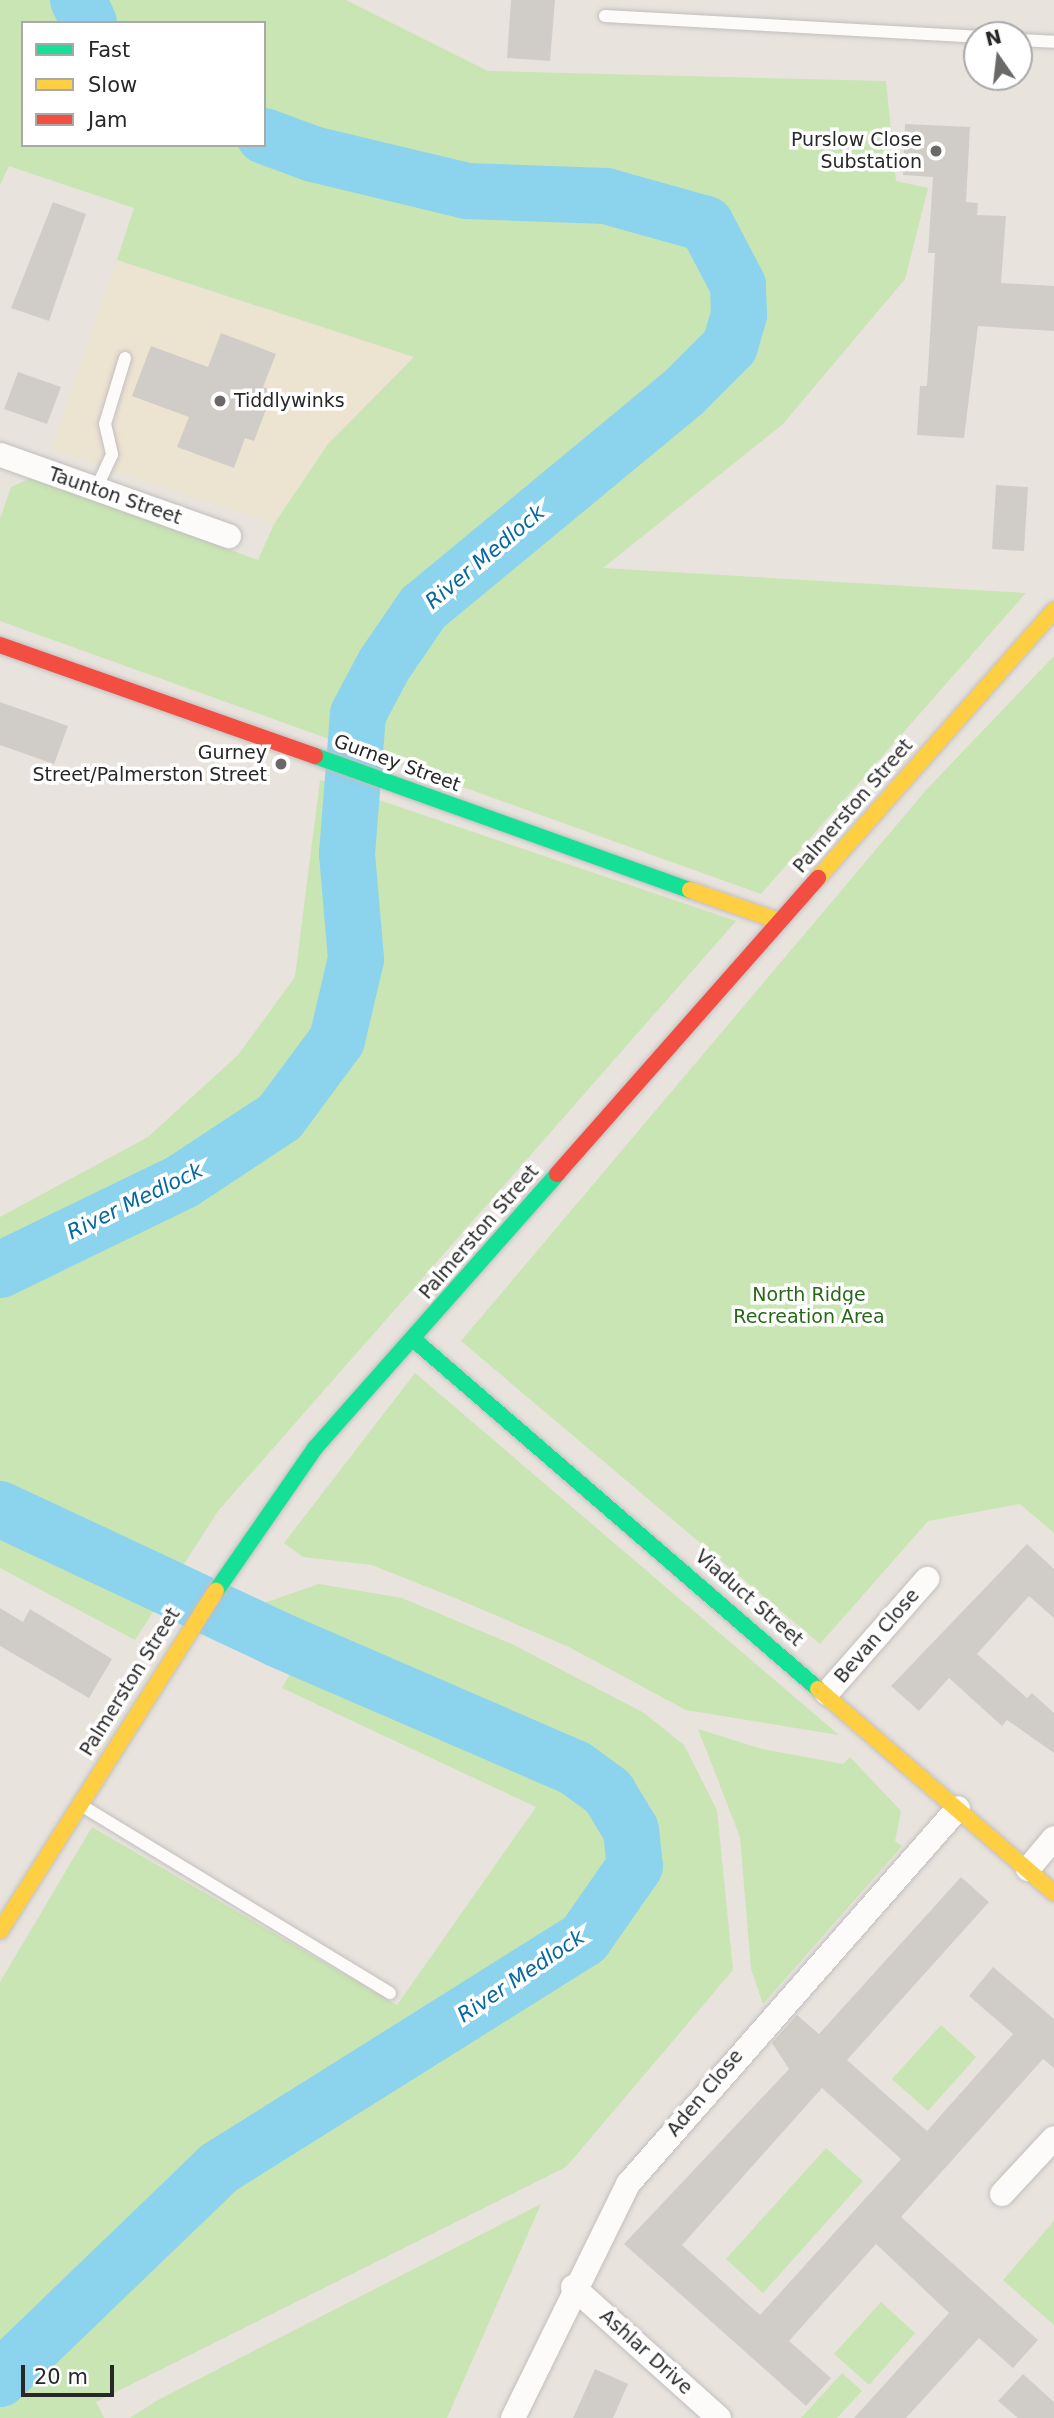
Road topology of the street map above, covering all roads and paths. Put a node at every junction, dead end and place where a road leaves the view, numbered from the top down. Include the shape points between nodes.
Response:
1 (605, 16) dead end
2 (963, 36) edge
3 (1033, 41) edge
4 (1054, 43) edge
5 (125, 359) dead end
6 (0, 456) edge
7 (96, 489) junction
8 (229, 536) dead end
9 (1054, 610) edge
10 (0, 645) edge
11 (779, 921) junction
12 (413, 1339) junction
13 (927, 1579) dead end
14 (827, 1693) junction
15 (78, 1804) junction
16 (958, 1809) junction
17 (1054, 1838) edge
18 (1028, 1870) junction
19 (1054, 1893) edge
20 (0, 1931) edge
21 (390, 1993) dead end
22 (1054, 2137) edge
23 (1002, 2194) dead end
24 (573, 2287) junction
25 (513, 2418) edge
26 (719, 2418) edge

1 - 2 lane
3 - 4 lane
5 - 7 lane via 105,424 112,454
6 - 7 street, Taunton Street
7 - 8 street, Taunton Street
9 - 11 street, Palmerston Street
10 - 11 street, Gurney Street
11 - 12 street, Palmerston Street
12 - 14 street, Viaduct Street
12 - 15 street, Palmerston Street via 315,1448 223,1576
13 - 14 street, Bevan Close
14 - 16 street, Viaduct Street
15 - 20 street, Palmerston Street
15 - 21 lane
16 - 18 street, Viaduct Street
16 - 24 street, Aden Close via 628,2184
17 - 18 street
18 - 19 street, Viaduct Street
22 - 23 street
24 - 25 street, Aden Close
24 - 26 street, Ashlar Drive

